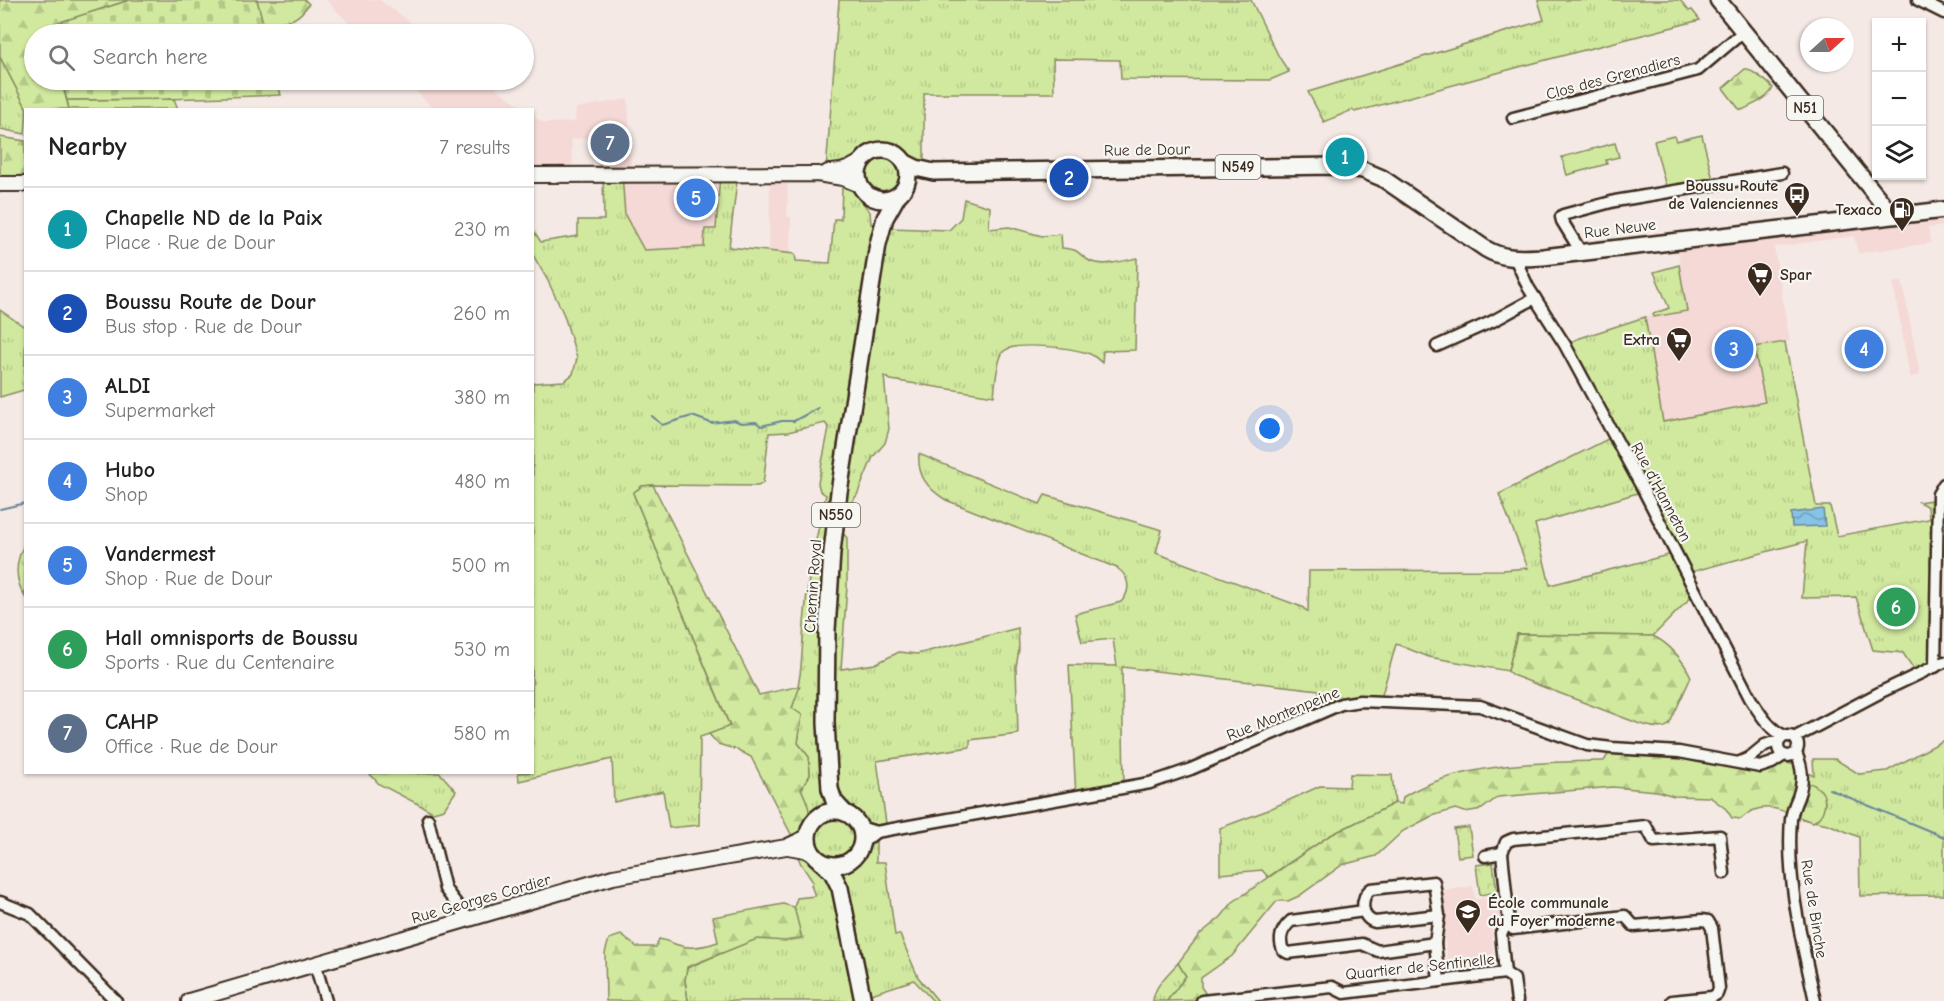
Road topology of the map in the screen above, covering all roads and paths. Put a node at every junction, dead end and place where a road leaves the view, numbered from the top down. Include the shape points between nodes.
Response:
1 (1718, 0) edge
2 (1918, 0) edge
3 (1944, 13) edge
4 (1743, 32) junction
5 (1513, 118) dead end
6 (865, 158) junction
7 (904, 162) junction
8 (934, 172) junction
9 (1782, 173) dead end
10 (817, 174) junction
11 (534, 175) edge
12 (0, 184) edge
13 (24, 184) edge
14 (863, 188) junction
15 (901, 192) junction
16 (1944, 210) edge
17 (1892, 215) junction
18 (878, 244) junction
19 (1581, 252) junction
20 (1515, 258) junction
21 (1535, 298) junction
22 (1437, 346) dead end
23 (1944, 484) edge
24 (1939, 664) edge
25 (1764, 719) junction
26 (1786, 738) junction
27 (1765, 745) junction
28 (1796, 753) junction
29 (1784, 755) junction
30 (1739, 762) junction
31 (830, 789) junction
32 (844, 812) junction
33 (821, 814) junction
34 (428, 819) dead end
35 (861, 835) junction
36 (807, 837) junction
37 (786, 847) junction
38 (1502, 853) junction
39 (1485, 855) dead end
40 (816, 857) junction
41 (846, 863) junction
42 (1724, 873) dead end
43 (840, 888) junction
44 (0, 902) edge
45 (1364, 911) junction
46 (1439, 915) junction
47 (468, 919) junction
48 (1509, 923) junction
49 (1435, 943) junction
50 (315, 964) junction
51 (1505, 973) junction
52 (1439, 981) junction
53 (1230, 1000) edge
54 (116, 1001) edge
55 (190, 1001) edge
56 (326, 1001) edge
57 (863, 1001) edge
58 (1202, 1001) edge
59 (1517, 1001) edge
60 (1672, 1001) edge
61 (1815, 1001) edge

1 - 4 main road, N51
2 - 3 street
4 - 5 street, Clos des Grenadiers via 1698,70
4 - 17 main road, N51
6 - 7 main road via 886,150
6 - 10 street via 846,170
6 - 14 main road via 858,171
7 - 8 main road, Rue de Dour / N549
7 - 15 main road via 908,175
8 - 15 main road, Rue de Dour
8 - 20 main road, Rue de Dour / N549 via 1353,168 1382,177 1497,255
9 - 19 street via 1615,201 1563,215 1562,220
10 - 11 street
10 - 14 street via 843,178
12 - 13 street
14 - 15 main road via 877,199
14 - 18 main road, Chemin Royal / N550 via 876,210
15 - 18 main road, Chemin Royal / N550 via 885,218
16 - 17 main road, Rue Neuve
17 - 19 main road, Rue Neuve / N549
18 - 31 main road, Chemin Royal / N550 via 832,552 826,674
19 - 20 main road, Rue Neuve / N549
20 - 21 street, Rue d'Hanneton
21 - 22 street
21 - 25 street, Rue d'Hanneton via 1580,372
23 - 24 street via 1938,494
24 - 26 street
25 - 26 street, Rue d'Hanneton
25 - 27 street via 1768,730
26 - 27 street
26 - 28 street via 1798,747
26 - 29 street via 1778,747
27 - 30 street
28 - 29 street
28 - 61 street, Rue de Binche via 1802,780 1792,813 1791,875
29 - 30 street, Rue Montenpeine via 1760,767
30 - 35 street, Rue Montenpeine via 1679,752 1594,747 1480,706 1360,702 1341,704 1150,783
31 - 32 main road, Chemin Royal / N550
31 - 33 main road, Chemin Royal / N550
32 - 33 main road
32 - 35 main road via 856,821
33 - 36 main road
34 - 47 street via 446,889
35 - 41 main road via 859,851
36 - 37 street, Rue Georges Cordier
36 - 40 main road
37 - 40 street, Rue Georges Cordier via 805,850
37 - 47 street, Rue Georges Cordier via 613,877
38 - 39 street
38 - 42 street via 1506,842 1513,838 1646,826 1654,841 1720,836
38 - 48 street
40 - 41 main road via 832,865
40 - 43 main road via 832,872
41 - 43 main road
43 - 57 main road
44 - 54 street via 30,915
45 - 46 street via 1368,920 1374,922
45 - 46 street via 1363,900 1371,889 1434,882
45 - 49 street via 1291,921 1280,939 1283,950 1362,944 1378,951
46 - 49 street
47 - 50 street, Rue Georges Cordier
48 - 51 street via 1501,933
48 - 60 street via 1513,929 1625,916 1634,926 1708,921 1712,928 1717,994
49 - 52 street
50 - 55 street, Rue Georges Cordier
50 - 56 street
51 - 52 street, Quartier de Sentinelle
51 - 59 street via 1514,979
52 - 53 street, Quartier de Sentinelle via 1344,993 1332,987
53 - 58 street, Quartier de Sentinelle

